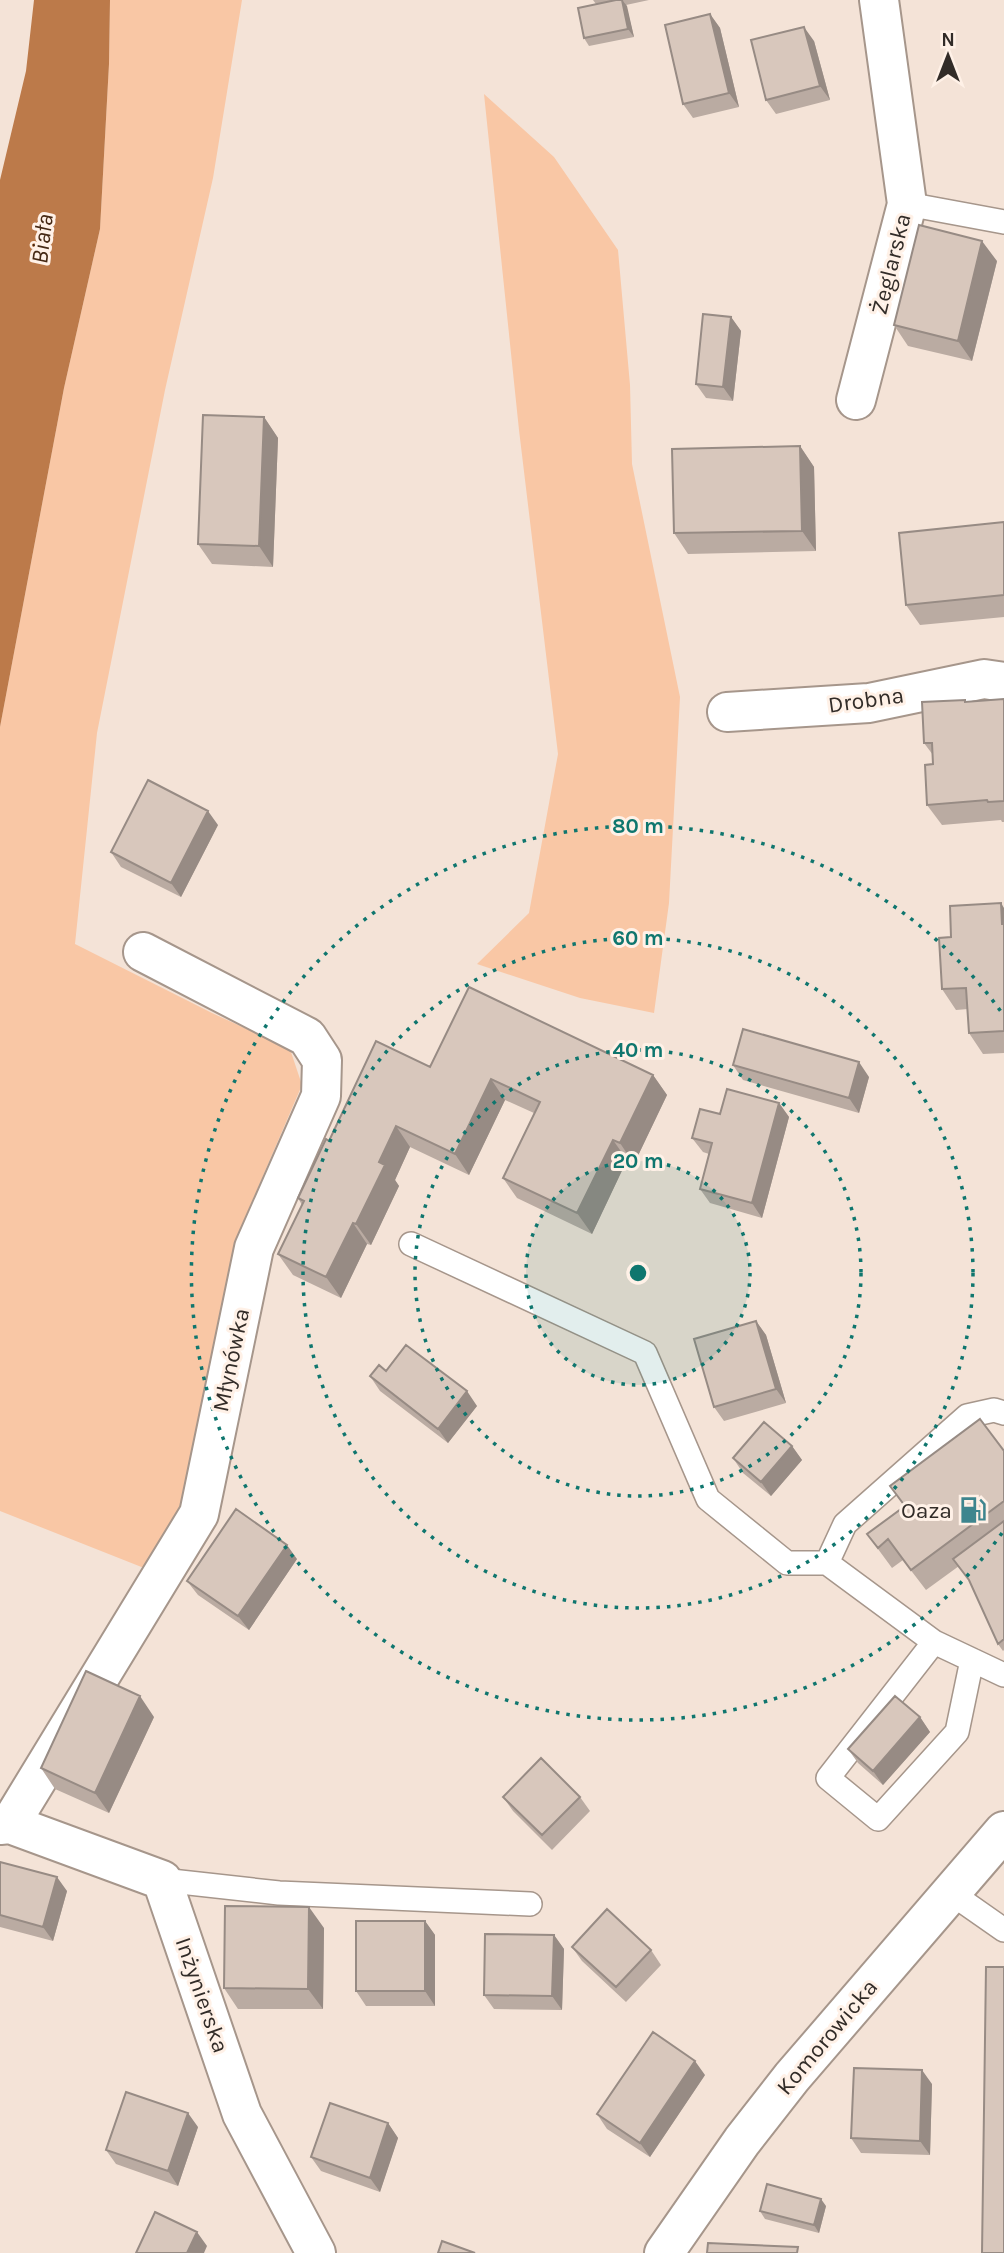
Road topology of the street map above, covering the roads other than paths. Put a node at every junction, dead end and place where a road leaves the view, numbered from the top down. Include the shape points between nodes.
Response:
1 (879, 0) edge
2 (907, 204) junction
3 (1004, 222) edge
4 (856, 400) dead end
5 (1004, 682) edge
6 (727, 712) dead end
7 (142, 953) dead end
8 (411, 1244) dead end
9 (1004, 1413) edge
10 (827, 1563) junction
11 (934, 1642) junction
12 (972, 1660) junction
13 (1004, 1675) edge
14 (5, 1824) edge
15 (1004, 1832) edge
16 (162, 1880) junction
17 (951, 1893) junction
18 (530, 1904) dead end
19 (1004, 1930) edge
20 (316, 2253) edge
21 (664, 2253) edge

1 - 2 street, Żeglarska
2 - 3 lane
2 - 4 street, Żeglarska
5 - 6 street, Drobna via 984,679 869,704
7 - 14 street, Młynówka via 307,1037 322,1060 321,1096 254,1248 199,1514
8 - 10 lane via 645,1353 708,1499 787,1563
9 - 10 lane via 994,1410 967,1416 845,1524
10 - 11 lane
11 - 12 lane
11 - 12 lane via 828,1778 878,1819 957,1732
12 - 13 lane
14 - 16 street
15 - 17 street, Komorowicka
16 - 18 lane via 279,1893
16 - 20 street, Inżynierska via 243,2114
17 - 19 lane
17 - 21 street, Komorowicka via 792,2077

